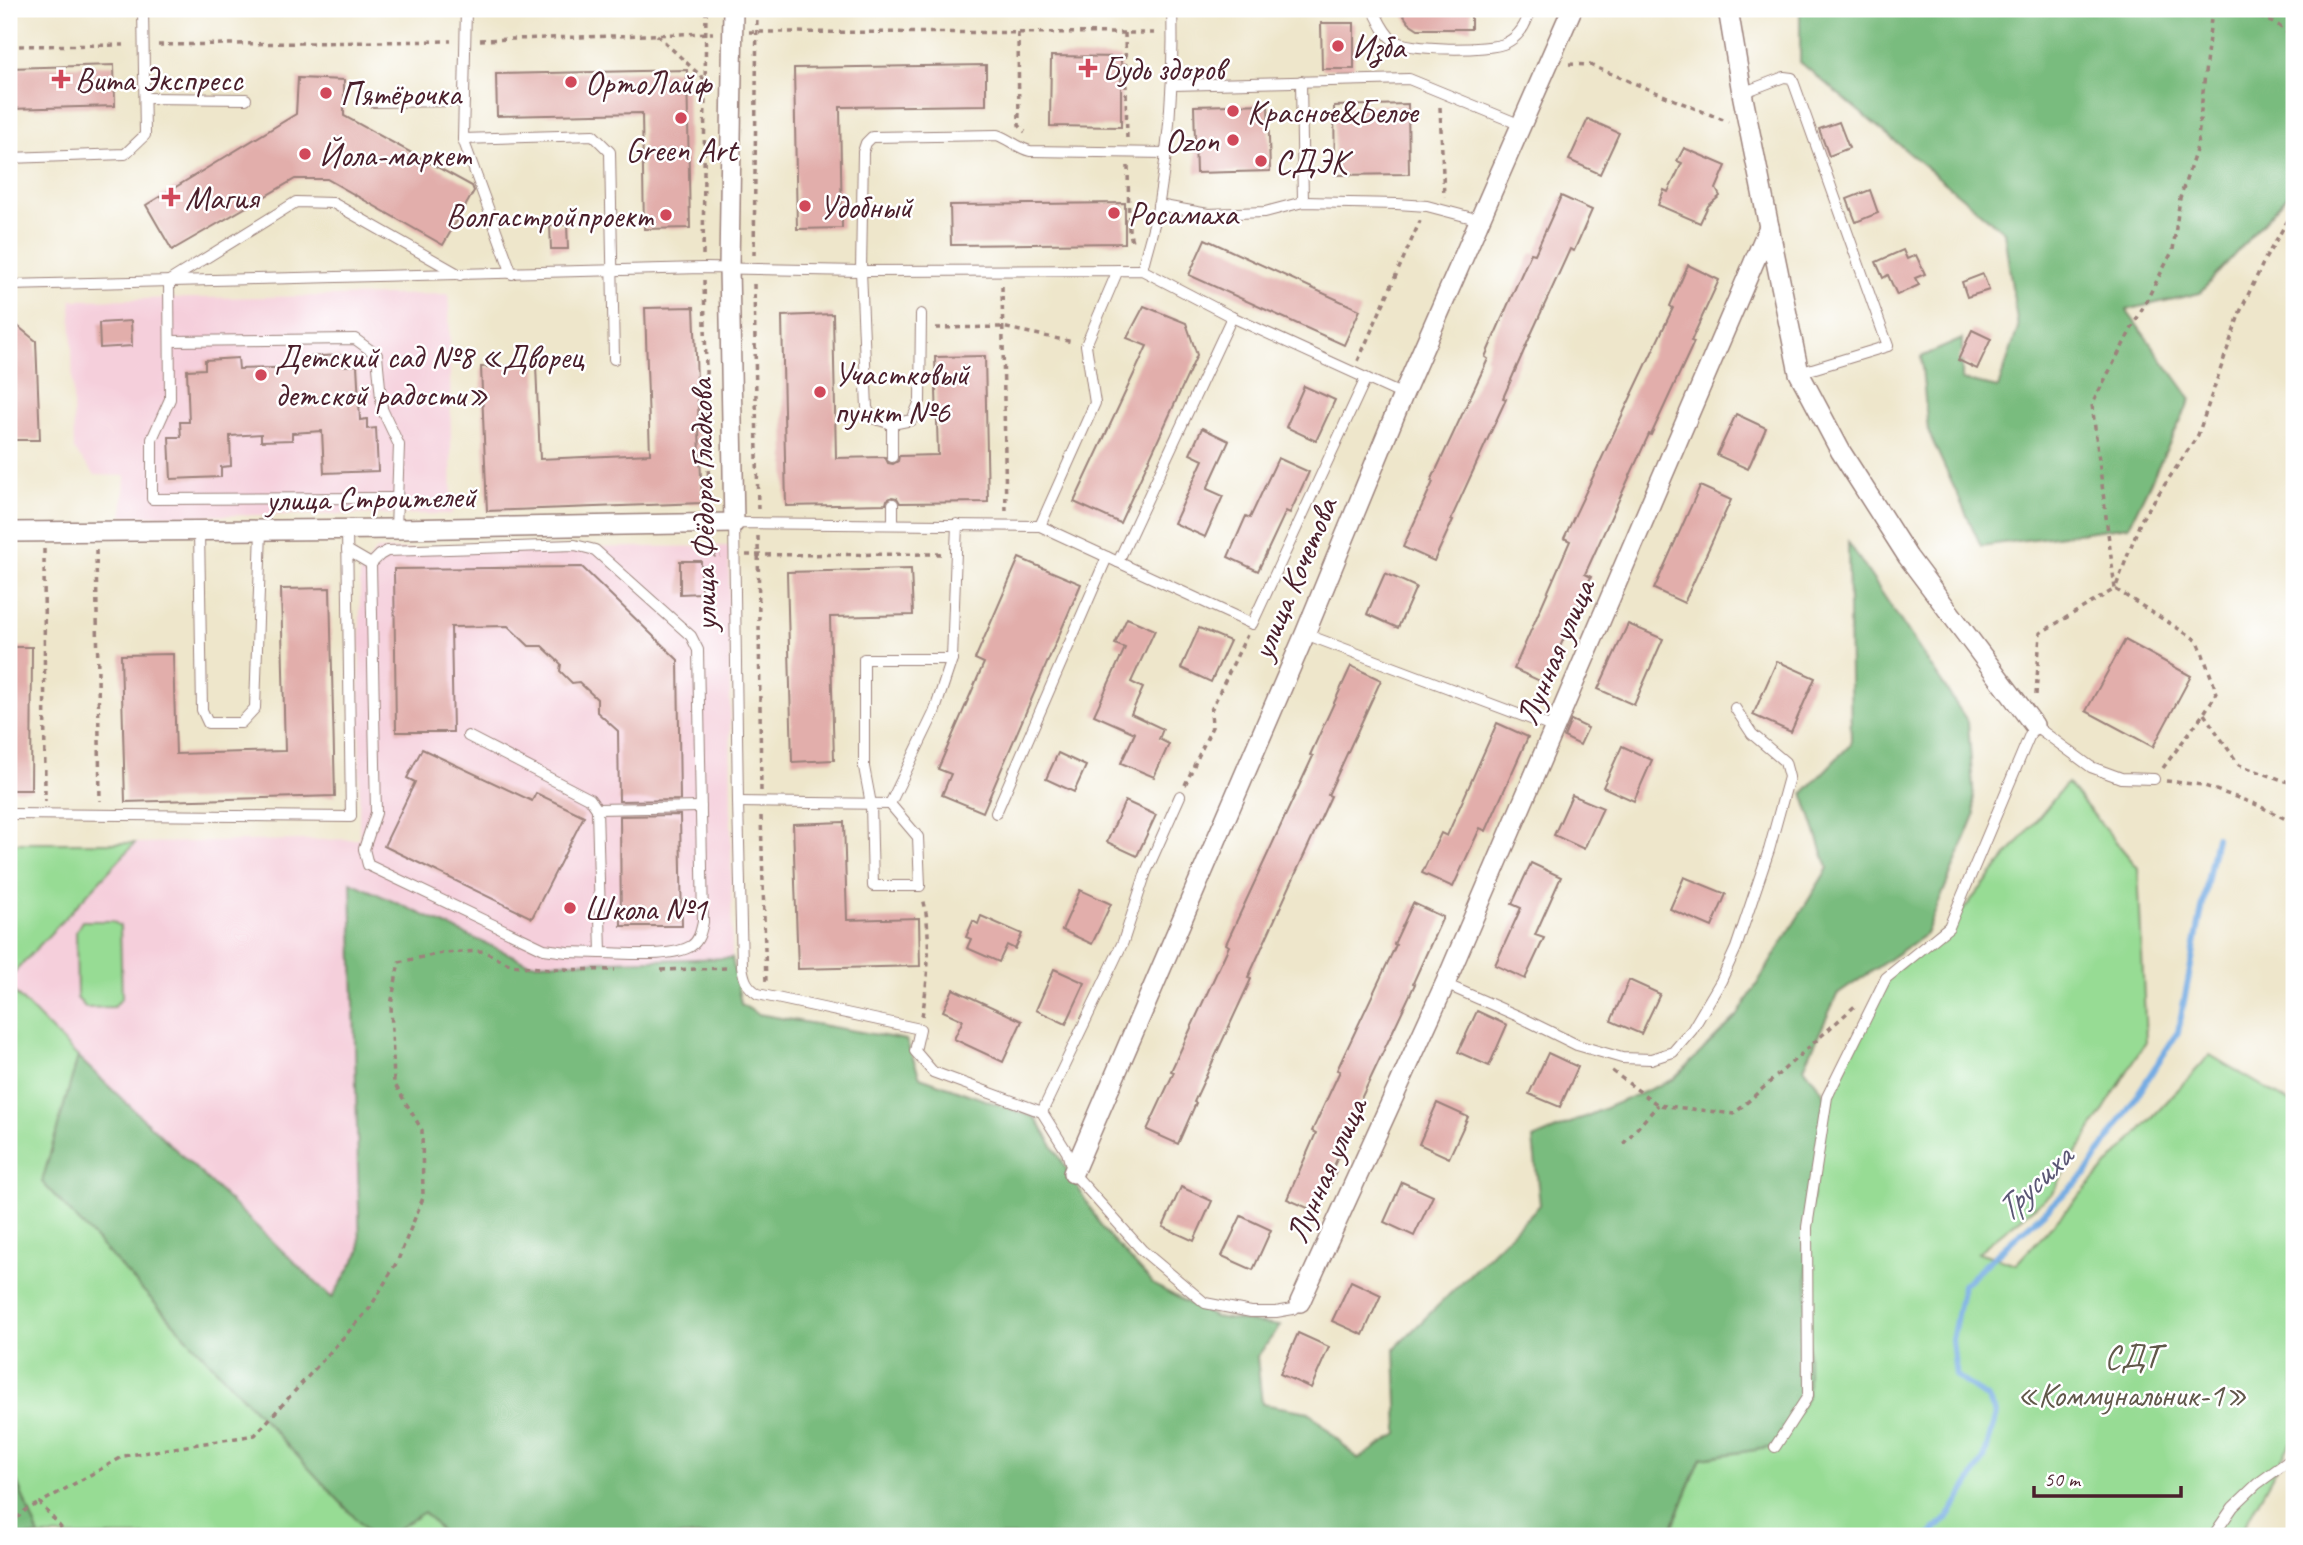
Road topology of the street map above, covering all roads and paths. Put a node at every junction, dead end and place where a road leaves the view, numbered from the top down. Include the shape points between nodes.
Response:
1 (144, 9) edge
2 (466, 9) edge
3 (706, 9) edge
4 (733, 9) edge
5 (1172, 9) edge
6 (1373, 9) edge
7 (1530, 9) edge
8 (1572, 9) edge
9 (1728, 9) edge
10 (2212, 9) edge
11 (2241, 9) edge
12 (733, 32) junction
13 (707, 33) junction
14 (1018, 33) junction
15 (1173, 33) junction
16 (657, 35) junction
17 (2294, 39) edge
18 (466, 41) junction
19 (144, 45) junction
20 (9, 47) edge
21 (1548, 64) junction
22 (706, 81) dead end
23 (1301, 81) junction
24 (1173, 85) junction
25 (1439, 92) junction
26 (1742, 93) junction
27 (145, 98) junction
28 (246, 99) dead end
29 (372, 102) dead end
30 (464, 102) junction
31 (1521, 125) junction
32 (1750, 131) junction
33 (463, 139) junction
34 (1030, 151) junction
35 (1167, 153) junction
36 (9, 158) edge
37 (1303, 202) junction
38 (1158, 205) junction
39 (1427, 206) junction
40 (1444, 210) junction
41 (2294, 210) edge
42 (1480, 220) junction
43 (1769, 227) junction
44 (729, 268) junction
45 (1118, 270) junction
46 (1142, 270) junction
47 (612, 271) junction
48 (861, 271) junction
49 (1001, 271) junction
50 (512, 274) junction
51 (460, 275) junction
52 (169, 281) junction
53 (9, 285) edge
54 (921, 314) dead end
55 (1231, 317) junction
56 (1002, 327) junction
57 (920, 328) junction
58 (171, 341) junction
59 (1086, 345) junction
60 (614, 359) dead end
61 (1353, 372) junction
62 (1800, 373) junction
63 (1366, 378) junction
64 (1403, 395) junction
65 (892, 424) junction
66 (892, 457) dead end
67 (397, 498) junction
68 (893, 504) dead end
69 (734, 523) junction
70 (893, 524) junction
71 (957, 524) junction
72 (1006, 525) junction
73 (1040, 526) junction
74 (347, 529) junction
75 (396, 529) junction
76 (261, 530) junction
77 (758, 530) dead end
78 (199, 531) junction
79 (710, 531) dead end
80 (9, 532) edge
81 (44, 532) junction
82 (96, 532) junction
83 (347, 550) junction
84 (956, 554) junction
85 (744, 555) dead end
86 (758, 555) junction
87 (727, 556) dead end
88 (1107, 557) junction
89 (1118, 562) junction
90 (372, 564) junction
91 (2115, 589) junction
92 (1252, 624) junction
93 (1304, 634) junction
94 (952, 659) junction
95 (1735, 708) dead end
96 (2204, 713) junction
97 (2034, 725) junction
98 (1556, 728) junction
99 (468, 736) dead end
100 (2154, 779) junction
101 (2294, 785) edge
102 (1180, 796) joint
103 (738, 802) junction
104 (761, 802) junction
105 (871, 804) junction
106 (890, 804) junction
107 (701, 807) junction
108 (597, 809) junction
109 (45, 813) junction
110 (996, 813) dead end
111 (9, 814) edge
112 (100, 814) junction
113 (2294, 823) edge
114 (920, 886) junction
115 (601, 953) junction
116 (742, 965) junction
117 (623, 970) dead end
118 (657, 970) dead end
119 (1444, 984) junction
120 (762, 994) junction
121 (1855, 1005) dead end
122 (920, 1029) junction
123 (1607, 1068) dead end
124 (1658, 1105) junction
125 (1042, 1112) junction
126 (1623, 1144) dead end
127 (1073, 1173) junction
128 (1300, 1302) joint
129 (1775, 1447) dead end
130 (2294, 1457) edge
131 (40, 1503) junction
132 (9, 1525) edge
133 (68, 1536) edge
134 (2213, 1536) edge

1 - 19 lane
2 - 18 lane
3 - 13 path
4 - 12 street, улица Фёдора Гладкова
5 - 15 lane
6 - 7 lane via 1395,42 1413,48 1489,48 1506,43 1519,34
8 - 21 street, улица Кочетова
9 - 26 street
10 - 91 path via 2197,146 2180,198 2173,250 2092,404
11 - 17 path
12 - 13 path
12 - 14 path
12 - 44 street, улица Фёдора Гладкова
13 - 16 path
14 - 15 path
14 - 34 path via 1019,125
15 - 24 lane
16 - 18 path
16 - 22 path
18 - 19 path
18 - 30 lane
19 - 20 path
19 - 27 lane
21 - 31 street, улица Кочетова
21 - 32 path via 1590,65
23 - 24 lane
23 - 25 lane via 1409,79
23 - 37 lane
24 - 35 lane
25 - 31 lane
25 - 40 path
26 - 32 street
26 - 62 lane via 1792,78 1888,346
27 - 28 lane
27 - 36 lane via 145,135 125,154
29 - 30 lane
30 - 33 lane
31 - 42 street, улица Кочетова
32 - 43 street
33 - 47 lane via 593,135 610,152
33 - 50 lane
34 - 35 lane
34 - 48 lane via 997,135 872,137 863,152
35 - 38 lane
37 - 38 lane via 1265,212 1208,214
37 - 39 lane
38 - 46 lane
39 - 40 lane
39 - 61 path
40 - 42 lane
41 - 91 path via 2239,312 2198,435 2141,520
42 - 64 street, улица Кочетова
43 - 62 street
43 - 98 street, Лунная улица
44 - 47 lane
44 - 48 lane
44 - 69 street, улица Фёдора Гладкова
45 - 46 lane
45 - 49 lane
45 - 59 lane
46 - 55 lane
47 - 50 lane
47 - 60 lane
48 - 49 lane
48 - 65 lane via 867,408 872,418
49 - 56 path
50 - 51 lane
51 - 52 lane
51 - 52 lane via 333,203 296,202
52 - 53 lane
52 - 58 lane
54 - 57 lane
55 - 61 lane
55 - 89 lane
56 - 57 path
56 - 59 path
56 - 72 path
57 - 65 lane via 920,401 912,420
58 - 67 lane via 355,339 377,355 382,409 399,446
58 - 67 lane via 170,399 152,439 152,499
59 - 73 lane via 1095,403
61 - 63 lane
62 - 97 street via 1841,452 1908,557
63 - 64 lane
63 - 92 lane
64 - 93 street, улица Кочетова
65 - 66 lane
67 - 75 lane
68 - 70 lane
69 - 70 lane
69 - 75 street, улица Строителей
69 - 103 lane, улица Фёдора Гладкова
70 - 71 lane
71 - 72 lane
71 - 84 lane
72 - 73 lane
73 - 88 lane
74 - 75 street, улица Строителей
74 - 76 street, улица Строителей
74 - 83 lane
76 - 78 street, улица Строителей
76 - 78 lane via 255,708 241,723 208,723 202,710
77 - 86 path
78 - 82 street, улица Строителей
79 - 87 path via 715,556
80 - 81 street, улица Строителей
81 - 82 street, улица Строителей
81 - 109 path
82 - 112 path
83 - 90 lane
83 - 112 lane via 351,817
84 - 86 path
84 - 94 lane
85 - 86 path
86 - 104 path
88 - 89 lane
88 - 110 lane
89 - 92 lane
90 - 107 lane via 387,551 575,545 595,550 691,636 698,650
90 - 115 lane via 376,813 364,849 368,865 544,948
91 - 96 path via 2198,642 2217,692
91 - 97 path via 2040,633
92 - 102 path via 1211,710 1212,727
93 - 98 lane
93 - 127 street, улица Кочетова
94 - 105 lane via 864,659 864,767
94 - 106 lane via 934,713
95 - 119 lane via 1752,734 1785,762 1789,777 1736,948 1692,1030 1673,1052 1651,1059 1622,1058 1577,1045
96 - 100 path
96 - 101 path via 2239,765
97 - 100 lane via 2091,767 2121,778
97 - 129 lane via 1949,927 1886,978 1827,1097 1807,1227 1808,1396
98 - 119 street, Лунная улица
99 - 108 lane via 590,799
100 - 113 path via 2202,785
102 - 125 lane via 1146,872 1123,942
103 - 104 lane
103 - 116 lane, улица Фёдора Гладкова
104 - 105 lane
104 - 120 path
105 - 106 lane
105 - 114 lane via 873,886
106 - 114 lane via 918,837
107 - 108 lane
107 - 115 lane via 703,922 698,940 668,952
108 - 115 lane
109 - 111 lane
109 - 112 lane
114 - 122 path via 927,911 927,985
116 - 118 path
116 - 120 lane, улица Фёдора Гладкова via 750,989
117 - 131 path via 511,965 483,951 399,962 391,1004 394,1083 422,1130 423,1198 398,1260 370,1308 254,1435 124,1456
119 - 128 street, Лунная улица
120 - 122 lane
121 - 124 path via 1734,1114
122 - 125 lane via 915,1051 933,1072
123 - 124 path
124 - 126 path
125 - 127 lane via 1067,1152
127 - 128 lane via 1142,1250 1205,1303 1276,1312 1293,1309
130 - 134 lane via 2233,1507
131 - 132 path
131 - 133 path

